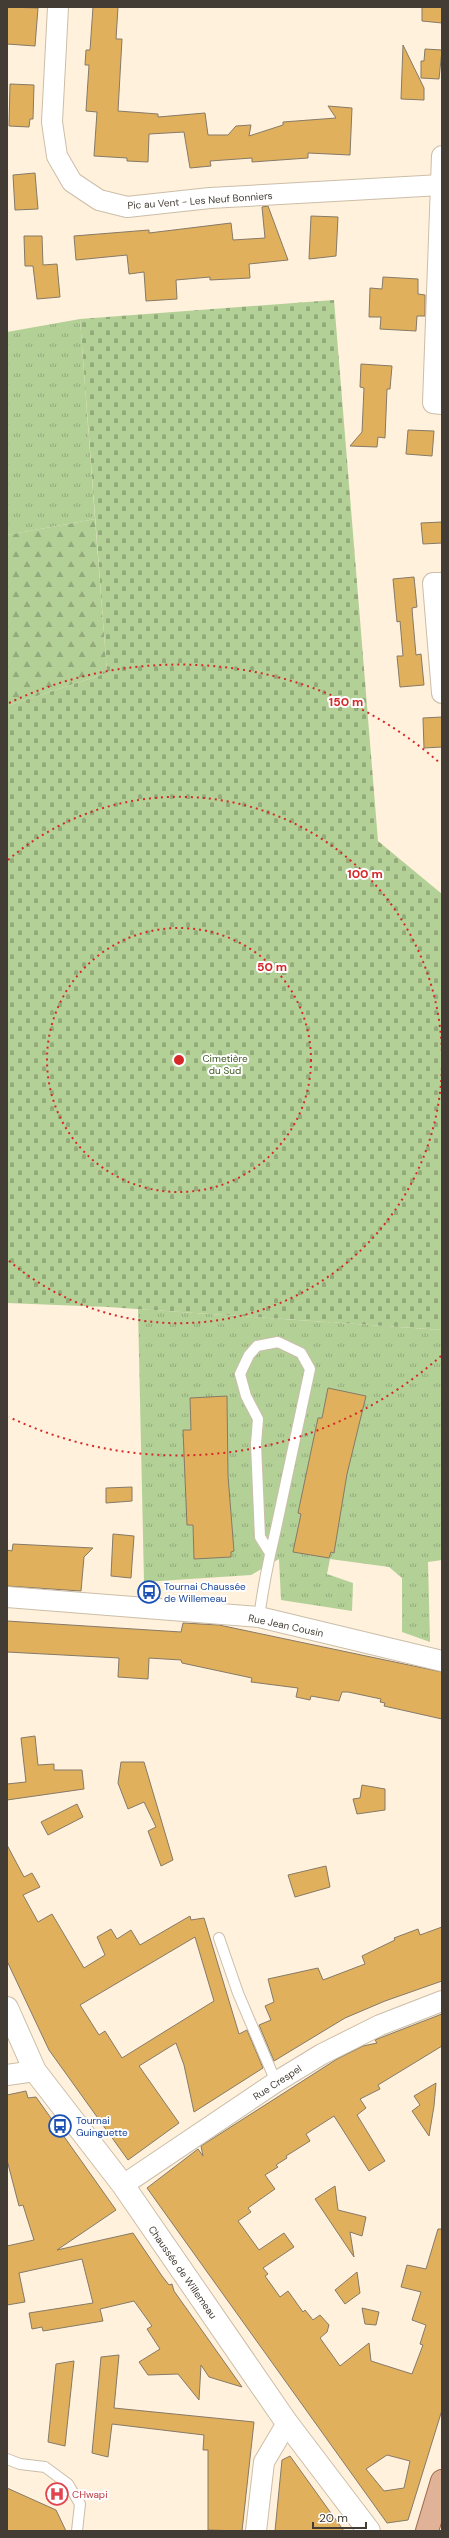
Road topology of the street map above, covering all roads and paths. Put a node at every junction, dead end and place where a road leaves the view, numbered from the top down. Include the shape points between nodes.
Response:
1 (58, 7) edge
2 (442, 156) edge
3 (441, 185) junction
4 (442, 404) edge
5 (442, 583) edge
6 (442, 693) edge
7 (270, 1554) junction
8 (7, 1597) edge
9 (259, 1617) junction
10 (442, 1661) edge
11 (219, 1938) dead end
12 (442, 2001) edge
13 (7, 2008) edge
14 (35, 2071) junction
15 (7, 2075) edge
16 (276, 2082) junction
17 (123, 2185) junction
18 (287, 2423) junction
19 (7, 2460) edge
20 (442, 2481) edge
21 (77, 2531) edge
22 (256, 2531) edge
23 (369, 2531) edge
24 (427, 2531) edge

1 - 3 street, Pic au Vent - Les Neuf Bonniers via 52,122 57,156 72,182 99,200 127,207 210,198
2 - 3 street
3 - 4 street via 433,403
5 - 6 street via 433,583
7 - 7 lane via 310,1368 302,1354 278,1342 257,1346 249,1355 240,1374 246,1396 258,1419 256,1444 260,1537
7 - 9 lane via 264,1576
8 - 9 street, Rue Jean Cousin
9 - 10 street, Rue Jean Cousin
11 - 16 lane via 238,1993
12 - 16 street, Rue Crespel via 380,2025 322,2054
13 - 14 street, Chaussée de Willemeau
14 - 15 street
14 - 17 street, Chaussée de Willemeau
16 - 17 street, Rue Crespel
17 - 18 street, Chaussée de Willemeau
18 - 22 street via 264,2462
18 - 23 street, Chaussée de Willemeau
19 - 21 lane via 44,2467 58,2474 68,2484 80,2504
20 - 24 main road

